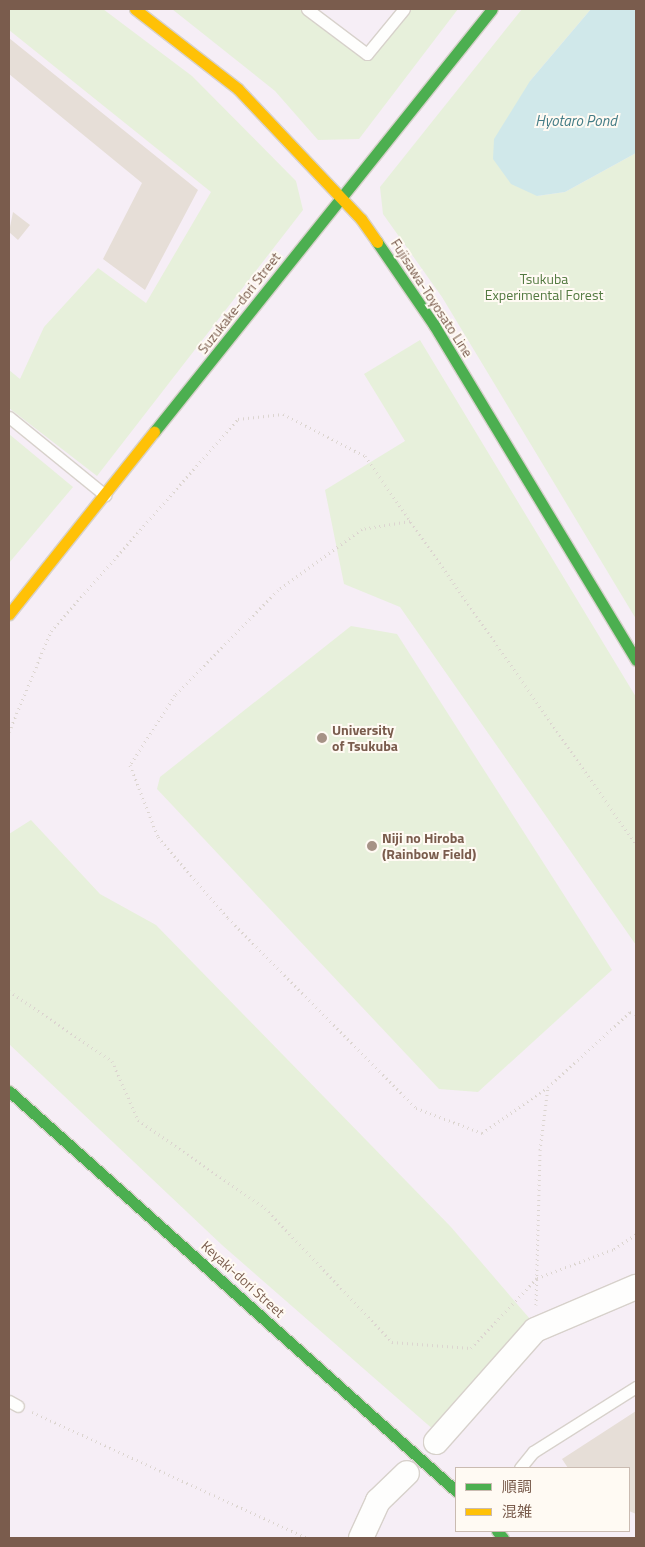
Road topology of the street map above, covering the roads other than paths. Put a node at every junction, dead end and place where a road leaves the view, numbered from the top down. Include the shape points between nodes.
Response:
1 (135, 9) edge
2 (307, 9) edge
3 (404, 9) edge
4 (492, 9) edge
5 (342, 196) junction
6 (9, 417) edge
7 (105, 495) junction
8 (9, 614) edge
9 (636, 660) edge
10 (9, 1091) edge
11 (636, 1287) edge
12 (636, 1387) edge
13 (436, 1442) dead end
14 (521, 1467) edge
15 (407, 1473) dead end
16 (455, 1490) edge
17 (360, 1538) edge

1 - 5 street, Fujisawa-Toyosato Line via 238,89
2 - 3 lane via 368,54
4 - 5 street, Suzukake-dori Street
5 - 7 street, Suzukake-dori Street
5 - 9 street, Fujisawa-Toyosato Line via 434,325
6 - 7 lane
7 - 8 street, Suzukake-dori Street
10 - 16 street, Keyaki-dori Street
11 - 13 street via 535,1330
12 - 14 lane via 533,1452
15 - 17 street via 378,1501

